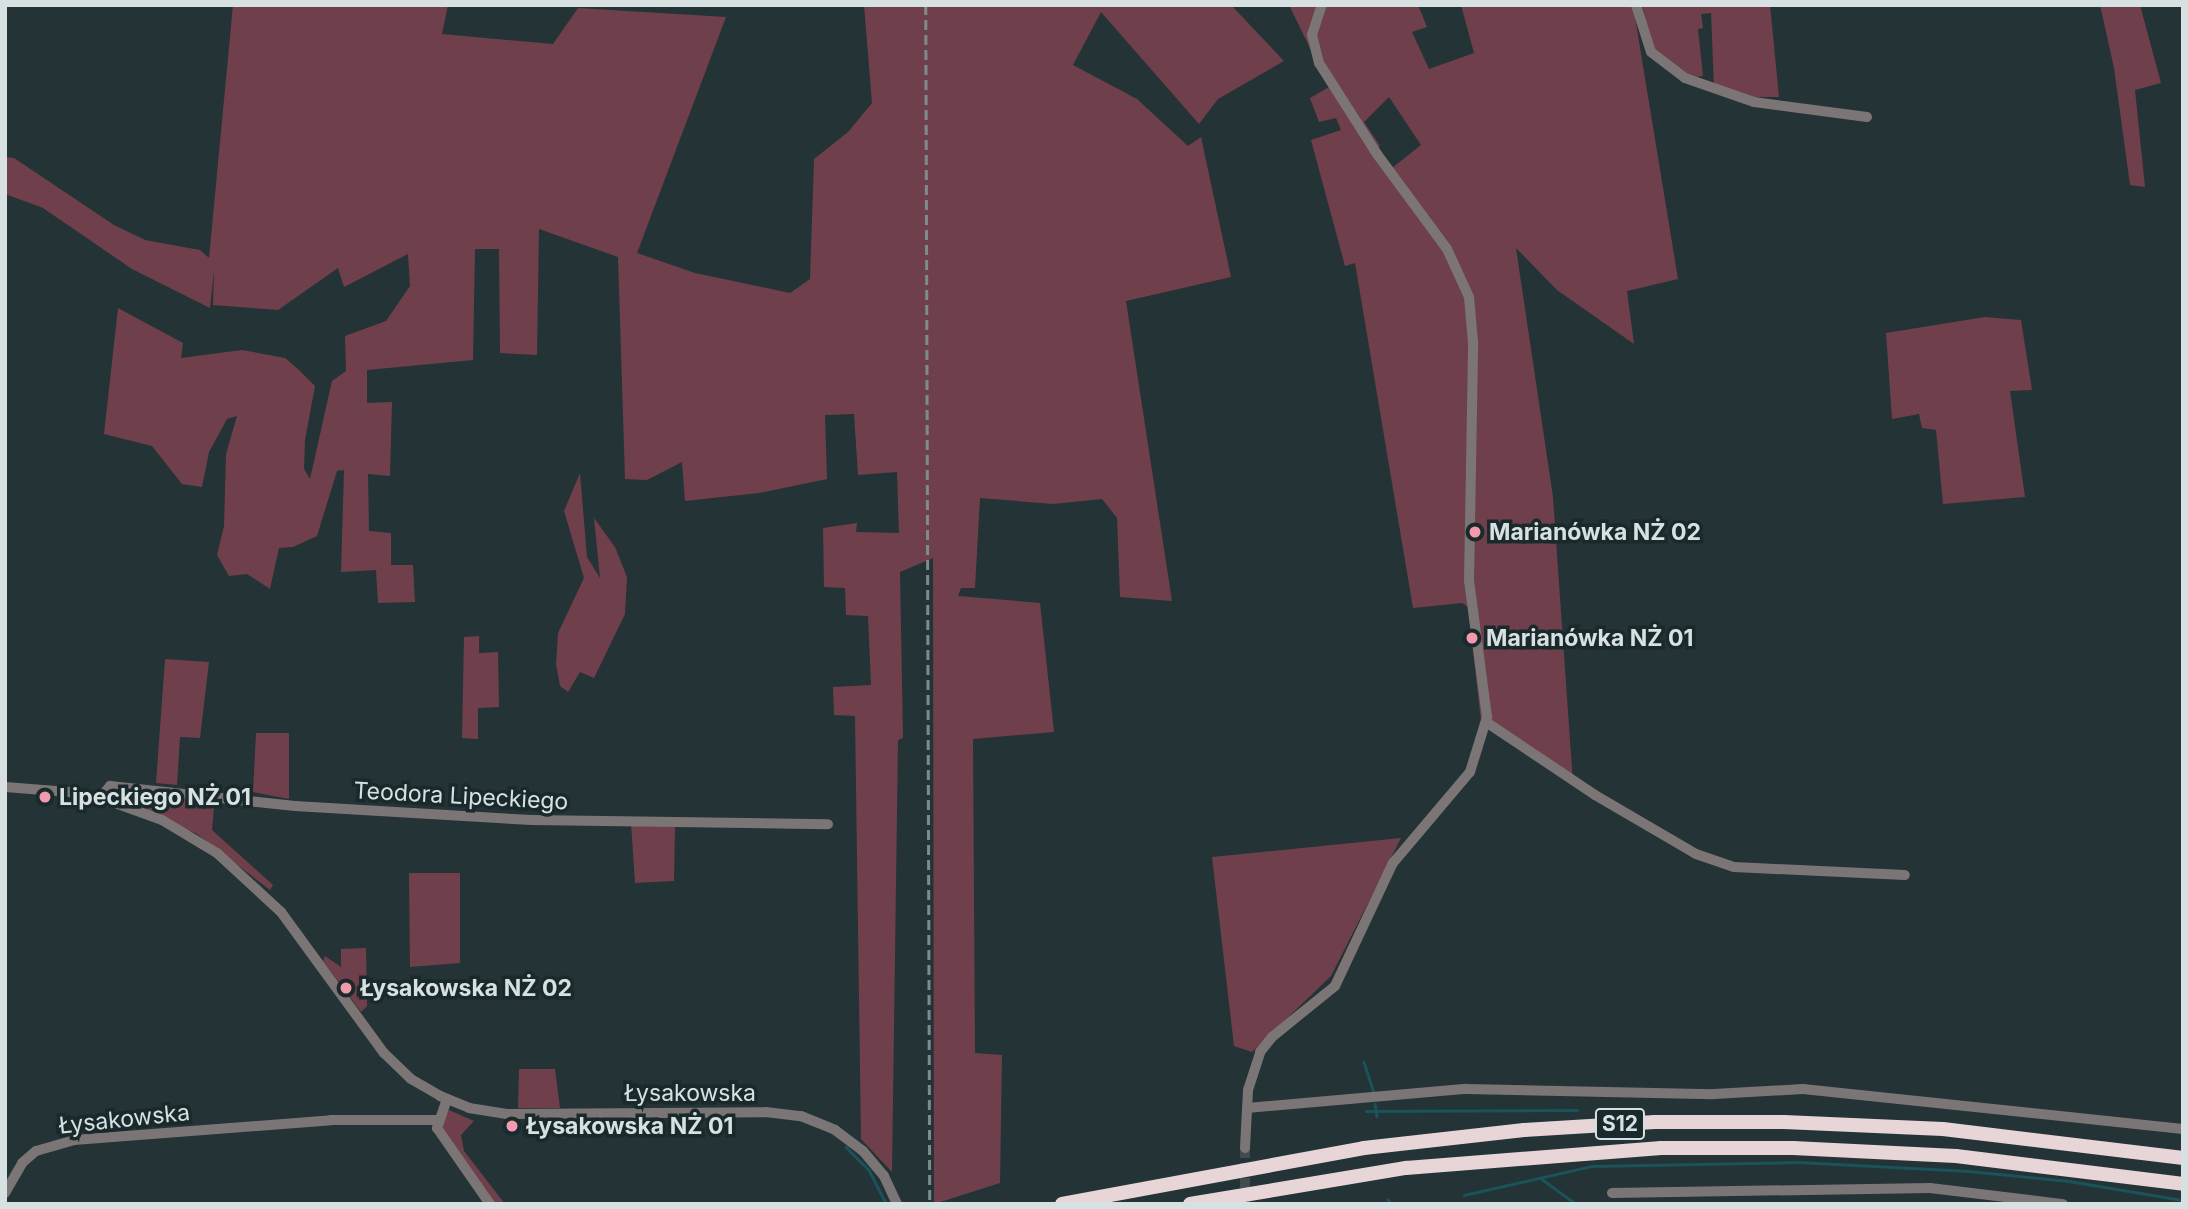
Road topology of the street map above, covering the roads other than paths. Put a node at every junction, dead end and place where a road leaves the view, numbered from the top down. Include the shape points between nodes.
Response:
1 (1322, 5) edge
2 (1636, 5) edge
3 (1867, 117) dead end
4 (1486, 722) junction
5 (5, 787) edge
6 (100, 798) junction
7 (828, 824) dead end
8 (1905, 875) dead end
9 (447, 1099) junction
10 (1247, 1108) junction
11 (436, 1120) junction
12 (2183, 1129) edge
13 (1245, 1148) tunnel mouth
14 (2183, 1158) edge
15 (2183, 1184) edge
16 (5, 1193) edge
17 (1612, 1193) dead end
18 (490, 1204) edge
19 (897, 1204) edge
20 (1062, 1204) edge
21 (1189, 1204) edge
22 (2063, 1204) edge

1 - 4 street via 1312,31 1319,63 1377,154 1447,249 1467,289 1473,342 1469,581
2 - 3 street via 1651,52 1685,78 1754,102
4 - 8 street via 1669,841 1708,858 1734,867
4 - 10 street via 1470,772 1389,869 1335,986 1263,1048 1250,1078
5 - 6 street
6 - 7 street, Teodora Lipeckiego via 110,786 293,806 532,820
6 - 9 street, Łysakowska via 173,826 243,873 289,922 384,1053 411,1079
9 - 11 street
9 - 19 street, Łysakowska via 507,1114 766,1112 801,1116 835,1130 863,1151 884,1176
10 - 12 street via 1466,1089 1714,1094 1803,1089
10 - 13 street
11 - 16 street, Łysakowska via 331,1120 74,1140 36,1151 22,1163
11 - 18 street via 442,1136
14 - 20 highway, S12 via 2074,1142 1898,1126 1748,1121 1615,1124 1364,1148
15 - 21 highway, S12 via 1956,1156 1807,1148 1661,1148 1406,1168
17 - 22 street via 1930,1188

